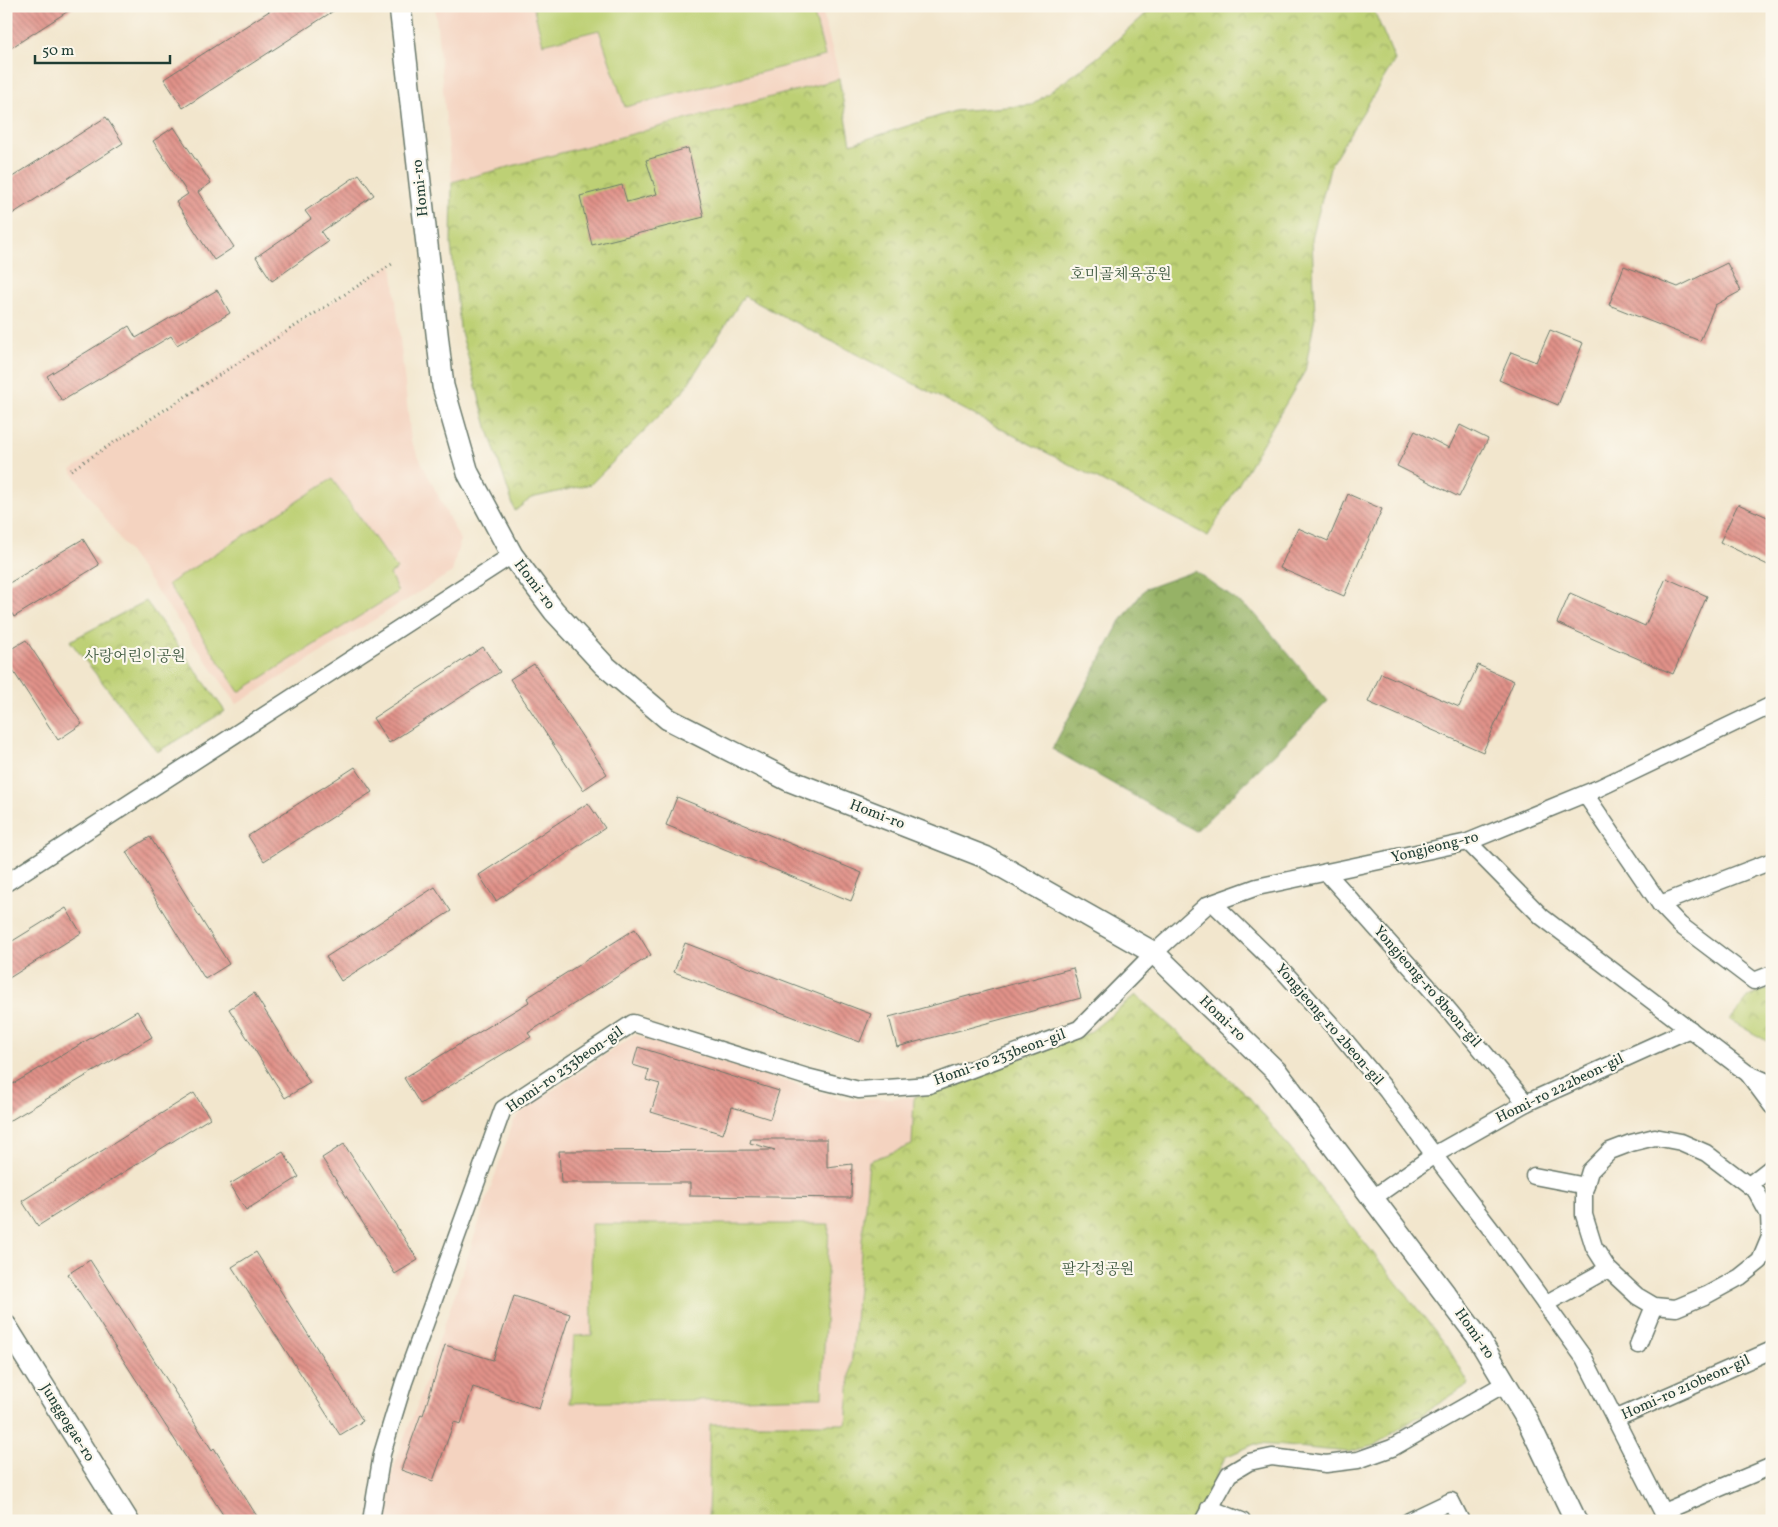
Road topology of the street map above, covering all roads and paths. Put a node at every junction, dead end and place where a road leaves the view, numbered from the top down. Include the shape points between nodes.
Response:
1 (400, 6) edge
2 (392, 264) dead end
3 (71, 470) dead end
4 (512, 555) junction
5 (1772, 705) edge
6 (1585, 794) junction
7 (1468, 842) junction
8 (1772, 860) edge
9 (1326, 872) junction
10 (6, 884) edge
11 (1213, 903) junction
12 (1660, 904) junction
13 (1154, 953) junction
14 (1772, 974) edge
15 (1690, 1029) junction
16 (1747, 1073) junction
17 (1772, 1084) edge
18 (1526, 1103) junction
19 (1772, 1106) edge
20 (1434, 1155) junction
21 (1772, 1167) edge
22 (1534, 1176) dead end
23 (1749, 1185) junction
24 (1586, 1186) junction
25 (1373, 1198) junction
26 (1771, 1238) edge
27 (1608, 1269) junction
28 (1545, 1304) junction
29 (1654, 1306) junction
30 (6, 1326) edge
31 (1638, 1345) dead end
32 (1772, 1350) edge
33 (1506, 1383) junction
34 (1615, 1419) junction
35 (1772, 1466) edge
36 (1206, 1515) edge
37 (1665, 1516) edge
38 (128, 1521) edge
39 (371, 1521) edge
40 (1242, 1521) edge
41 (1409, 1521) edge
42 (1461, 1521) edge
43 (1576, 1521) edge

1 - 4 street, Homi-ro via 443,386 468,473
2 - 3 path
4 - 10 street
4 - 13 street, Homi-ro via 554,611 604,665 668,719 788,780 984,857
5 - 6 street, Yongjeong-ro
6 - 7 street, Yongjeong-ro
6 - 12 street
7 - 9 street, Yongjeong-ro
7 - 15 street via 1542,917
8 - 12 street
9 - 11 street, Yongjeong-ro via 1257,887
9 - 18 street, Yongjeong-ro 8beon-gil via 1441,1000
11 - 13 street, Yongjeong-ro
11 - 20 street, Yongjeong-ro 2beon-gil via 1286,974 1338,1032 1387,1090
12 - 14 street via 1680,925 1754,981
13 - 25 street, Homi-ro via 1277,1072
13 - 39 street, Homi-ro 233beon-gil via 1079,1028 929,1085 859,1090 807,1077 633,1022 503,1110 404,1382 382,1454
15 - 16 street
15 - 18 street, Homi-ro 222beon-gil
16 - 17 street
16 - 19 street
18 - 20 street, Homi-ro 222beon-gil
20 - 25 street, Homi-ro 222beon-gil
20 - 28 street
21 - 23 street
22 - 24 street
23 - 24 street via 1706,1153 1682,1142 1655,1137 1610,1151 1590,1171
23 - 26 street via 1769,1215
24 - 27 street via 1584,1215 1594,1247
25 - 33 street, Homi-ro via 1477,1336
26 - 29 street via 1760,1261 1740,1277 1676,1308
27 - 28 street
27 - 29 street via 1637,1296
28 - 34 street, Homi-ro 210beon-gil via 1584,1358
29 - 31 street
30 - 38 street, Junggogae-ro
32 - 34 street, Homi-ro 210beon-gil
33 - 36 street via 1392,1448 1358,1460 1326,1464 1272,1457 1249,1462 1229,1474
33 - 43 street, Homi-ro
34 - 37 street
35 - 37 street
36 - 40 street
41 - 42 street via 1451,1501

